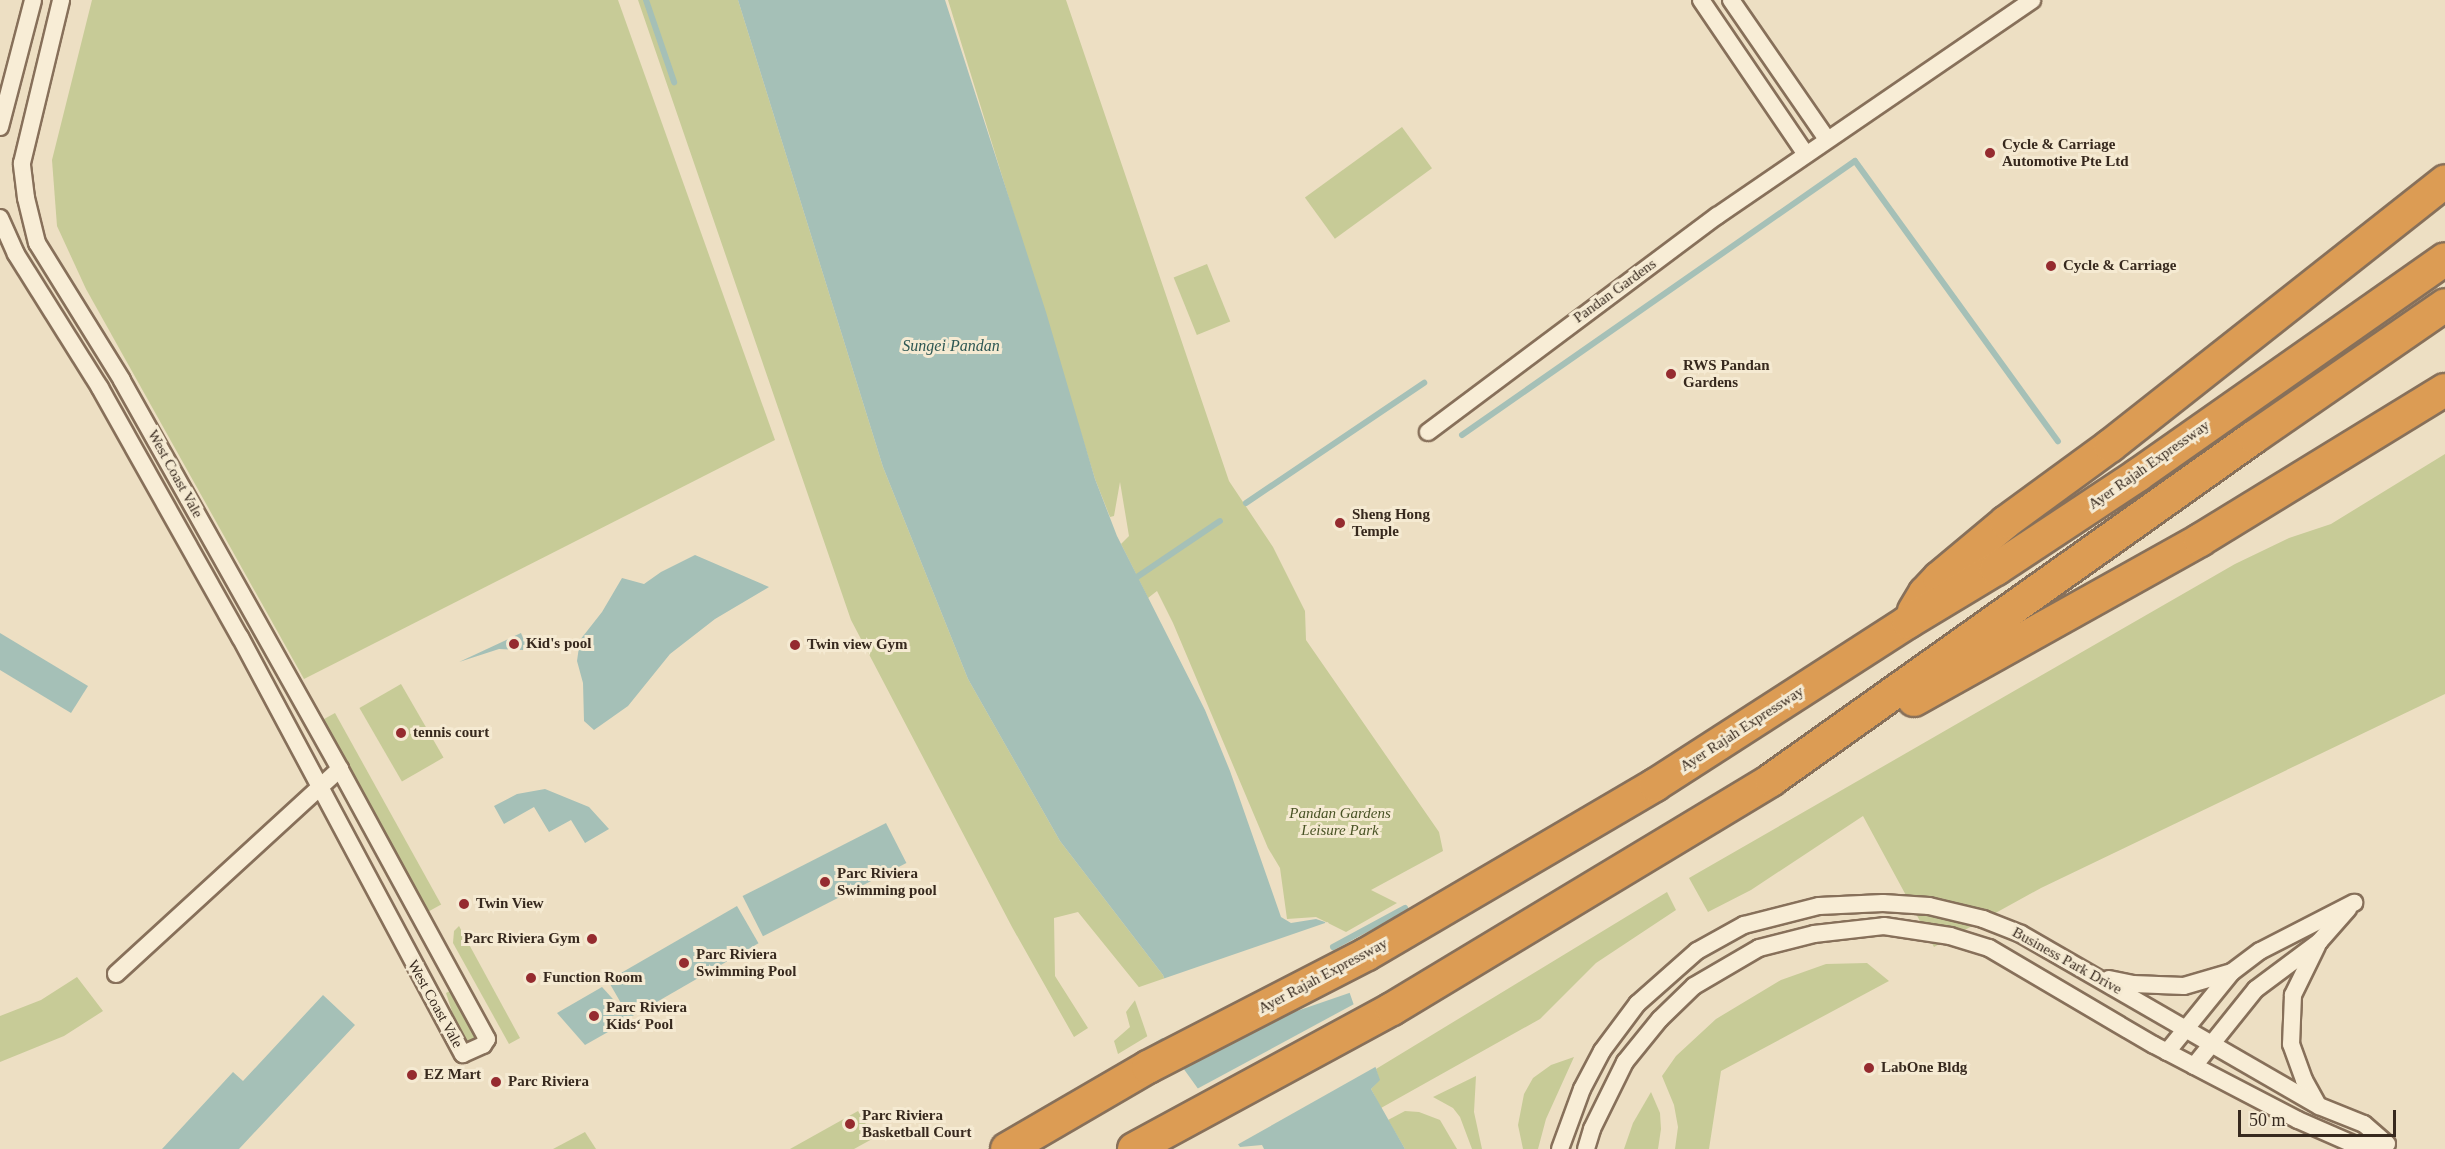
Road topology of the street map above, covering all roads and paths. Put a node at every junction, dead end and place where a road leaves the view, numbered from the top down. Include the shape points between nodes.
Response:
1 (33, 0) edge
2 (60, 0) edge
3 (1701, 0) edge
4 (1731, 0) edge
5 (2032, 0) edge
6 (0, 127) edge
7 (1827, 139) junction
8 (1805, 153) junction
9 (2445, 181) edge
10 (0, 218) edge
11 (2445, 259) edge
12 (2445, 305) edge
13 (2445, 390) edge
14 (1428, 432) dead end
15 (1908, 622) junction
16 (340, 769) junction
17 (1772, 780) junction
18 (321, 786) junction
19 (424, 927) junction
20 (400, 940) junction
21 (2319, 942) junction
22 (2232, 972) junction
23 (116, 974) dead end
24 (2096, 976) junction
25 (2187, 1029) junction
26 (2213, 1045) junction
27 (2167, 1052) junction
28 (2194, 1066) junction
29 (2319, 1106) junction
30 (1007, 1149) edge
31 (1134, 1149) edge
32 (1560, 1149) edge
33 (1586, 1149) edge

1 - 6 street
2 - 16 street, West Coast Vale via 22,163 37,243 122,380
3 - 8 street
4 - 7 street
5 - 7 street, Pandan Gardens
7 - 8 street, Pandan Gardens
8 - 14 street, Pandan Gardens
9 - 15 highway via 2110,446 1988,536 1925,593
10 - 18 street, West Coast Vale via 16,254 100,388
11 - 15 highway, Ayer Rajah Expressway via 2138,475
12 - 17 highway
13 - 17 highway via 2200,540
15 - 30 highway, Ayer Rajah Expressway via 1655,784 1367,954 1148,1067
16 - 18 street
16 - 19 street, West Coast Vale
17 - 31 highway via 1392,1009
18 - 20 street, West Coast Vale
18 - 23 street
19 - 20 street
19 - 20 street, West Coast Vale via 487,1039 483,1045 463,1054
21 - 22 street via 2354,903 2260,951
21 - 26 street via 2256,989
21 - 29 street via 2293,995 2291,1034 2304,1080
22 - 24 street via 2184,986 2133,984
22 - 25 street
24 - 25 street, Business Park Drive
24 - 32 street, Business Park Drive via 2021,934 1983,919 1929,906 1819,906 1744,925 1697,951 1637,1004 1602,1051 1582,1089
25 - 26 street, Business Park Drive
25 - 27 street
26 - 28 street
26 - 29 street, Business Park Drive
27 - 28 street, Business Park Drive
27 - 33 street, Business Park Drive via 1989,948 1950,936 1884,926 1814,934 1759,948 1694,986 1625,1062
28 - 29 street, Business Park Drive via 2355,1145 2387,1144 2364,1124

